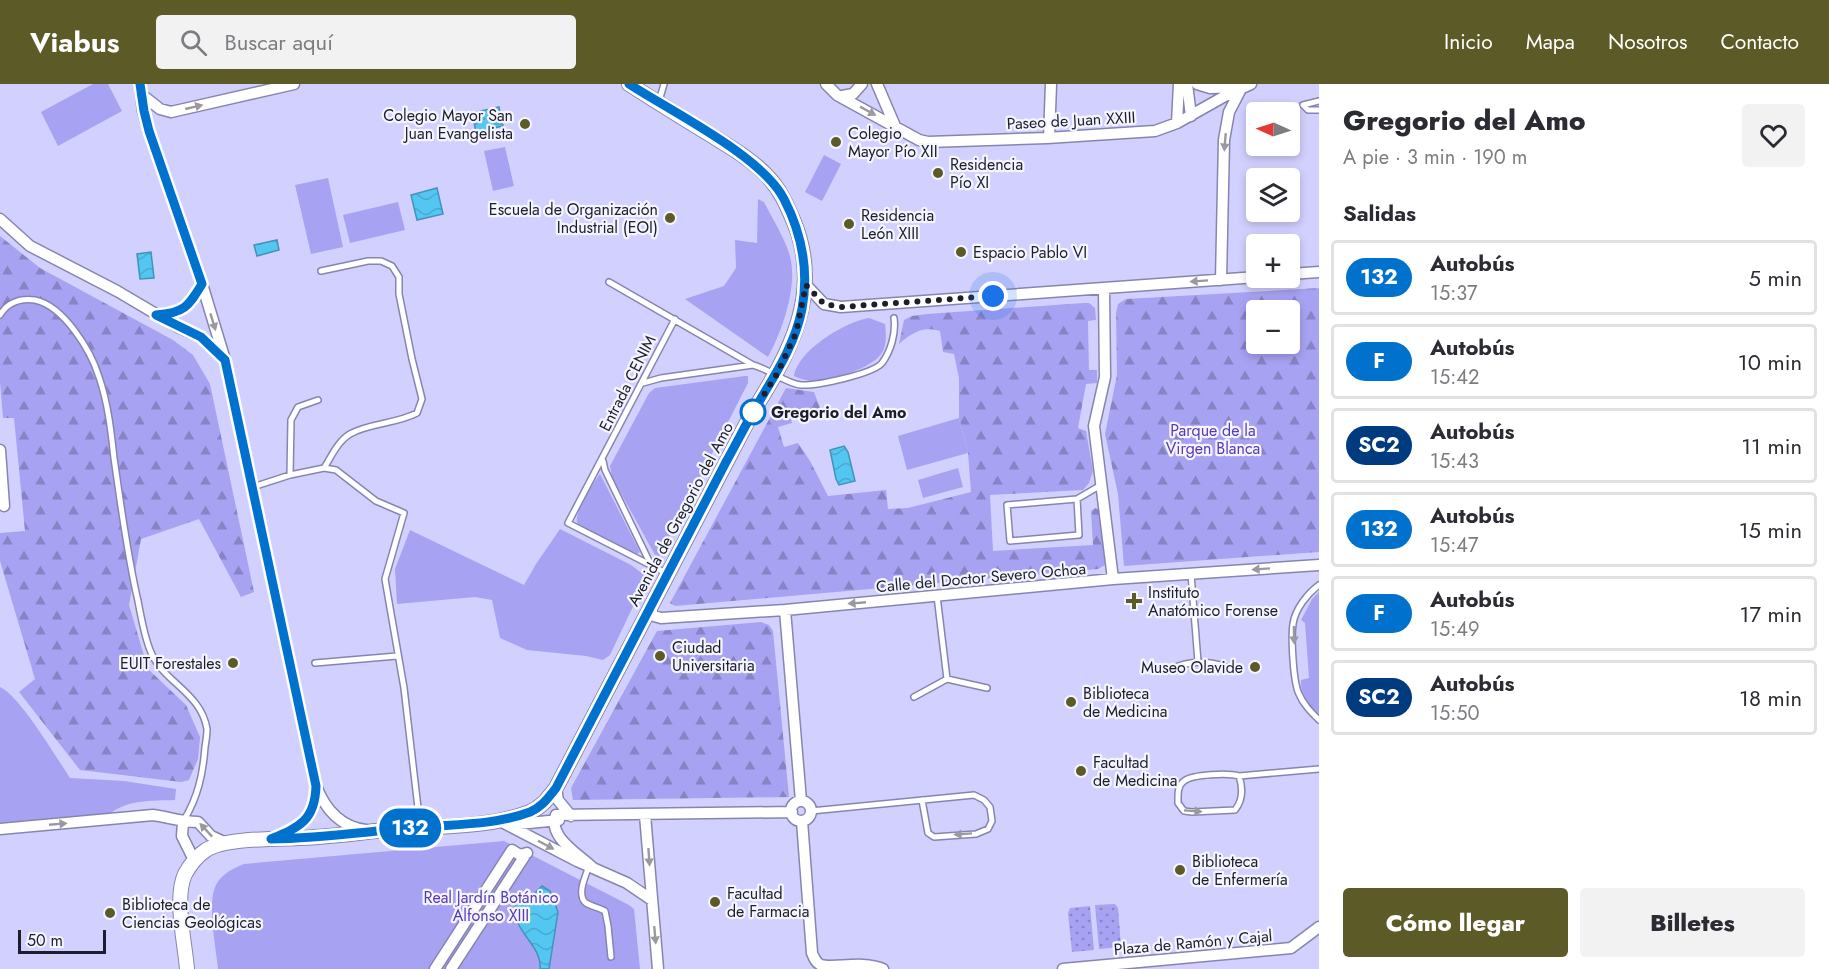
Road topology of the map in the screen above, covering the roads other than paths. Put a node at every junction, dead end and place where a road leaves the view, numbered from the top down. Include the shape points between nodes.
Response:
1 (294, 84) edge
2 (629, 84) edge
3 (664, 84) edge
4 (862, 84) edge
5 (877, 84) edge
6 (1050, 84) edge
7 (1179, 84) edge
8 (1187, 84) edge
9 (1197, 84) edge
10 (827, 85) edge
11 (1246, 86) edge
12 (140, 89) edge
13 (842, 96) junction
14 (1319, 101) edge
15 (658, 103) junction
16 (1319, 110) edge
17 (1191, 116) junction
18 (1177, 123) junction
19 (895, 126) junction
20 (1049, 138) junction
21 (0, 219) edge
22 (321, 271) dead end
23 (1319, 272) edge
24 (1300, 273) edge
25 (1246, 278) edge
26 (1221, 280) junction
27 (609, 282) dead end
28 (202, 284) junction
29 (806, 285) junction
30 (1104, 288) junction
31 (0, 315) edge
32 (156, 315) junction
33 (894, 318) dead end
34 (675, 320) junction
35 (225, 360) junction
36 (753, 366) junction
37 (777, 374) junction
38 (643, 383) junction
39 (318, 400) dead end
40 (0, 450) edge
41 (603, 460) junction
42 (324, 468) junction
43 (290, 475) junction
44 (1102, 484) junction
45 (253, 487) junction
46 (1077, 499) junction
47 (4, 506) dead end
48 (1319, 565) edge
49 (651, 566) junction
50 (668, 573) junction
51 (1191, 574) junction
52 (1113, 579) junction
53 (1319, 585) edge
54 (937, 596) junction
55 (649, 609) junction
56 (785, 610) junction
57 (397, 656) junction
58 (1198, 662) junction
59 (315, 663) dead end
60 (1227, 667) dead end
61 (1169, 670) dead end
62 (947, 679) junction
63 (987, 688) dead end
64 (914, 698) dead end
65 (1319, 720) edge
66 (1319, 769) edge
67 (1239, 776) junction
68 (316, 786) junction
69 (556, 788) junction
70 (922, 800) junction
71 (801, 801) junction
72 (811, 811) junction
73 (792, 812) junction
74 (645, 814) junction
75 (571, 816) junction
76 (554, 821) junction
77 (802, 821) junction
78 (183, 822) junction
79 (504, 823) junction
80 (420, 827) junction
81 (0, 829) edge
82 (375, 831) junction
83 (271, 839) junction
84 (226, 843) junction
85 (194, 860) junction
86 (591, 867) junction
87 (652, 900) junction
88 (1319, 927) edge
89 (611, 957) dead end
90 (187, 969) edge
91 (435, 969) edge
92 (451, 969) edge
93 (658, 969) edge
94 (883, 969) edge
95 (1063, 969) edge

12 -> 1 street via 160,109 171,112
2 - 15 street, Avenida de Gregorio del Amo
3 - 15 lane
4 - 13 street via 853,94
5 - 19 street
6 - 20 street
7 - 18 street
8 - 17 street
9 - 11 street via 1210,88
10 - 13 street, Paseo de Juan XXIII
11 - 17 street, Paseo de Juan XXIII
11 -> 26 street via 1229,112 1224,140
12 - 28 street via 149,131
13 -> 19 street, Paseo de Juan XXIII
14 - 16 lane via 1303,105 1308,110
15 - 29 street, Avenida de Gregorio del Amo via 743,155 769,178 784,198 796,227
17 - 18 street, Paseo de Juan XXIII
18 - 20 street, Paseo de Juan XXIII via 1155,130
19 - 20 street, Paseo de Juan XXIII via 928,142
21 - 32 street via 30,246
22 - 42 lane via 368,261 392,266 399,277 399,294 422,399 417,413 403,420 349,435
23 - 24 street
25 - 26 street
26 -> 30 street
27 - 34 lane
28 - 32 street via 184,310
28 -> 35 street
29 - 30 street via 824,304 841,307
29 - 37 street, Avenida de Gregorio del Amo via 796,333
30 - 44 street via 1105,376 1094,426
31 - 78 lane via 21,299 50,306 69,325 96,367 109,418 130,568 150,650 158,664 197,703 207,731 202,781
32 - 35 street via 201,337
33 - 37 lane via 896,328 891,344 881,364 871,369 833,381 800,385
34 - 36 lane
34 - 38 lane, Entrada CENIM
35 - 45 street
36 - 37 lane
36 - 38 lane
37 - 50 street, Avenida de Gregorio del Amo via 752,413
38 - 41 lane, Entrada CENIM
39 - 43 lane via 298,407 291,420
40 - 47 street
41 - 49 lane
41 - 49 lane, Entrada CENIM via 568,523
42 - 43 lane
42 - 57 lane via 336,470 376,501 404,513 385,579
43 - 45 lane
44 - 46 lane
44 - 52 street
45 - 68 street
46 - 46 lane via 1007,505 1010,541 1079,535
48 -> 51 street, Calle del Doctor Severo Ochoa
49 - 50 lane, Entrada CENIM
50 - 55 street, Avenida de Gregorio del Amo
51 - 52 street, Calle del Doctor Severo Ochoa
51 - 58 lane
52 - 54 street, Calle del Doctor Severo Ochoa
53 -> 65 lane via 1300,606 1293,623 1294,679 1305,705
54 -> 56 street, Calle del Doctor Severo Ochoa
54 - 62 lane
55 - 56 street, Calle del Doctor Severo Ochoa via 661,618
55 - 69 street, Avenida de Gregorio del Amo
56 - 71 street
57 - 59 lane
57 - 80 lane
58 - 60 lane
58 - 61 lane
62 - 63 lane
62 - 64 lane
66 - 67 lane
67 -> 67 lane via 1190,777 1178,789 1178,803 1184,811 1192,812 1235,810 1242,795
68 - 82 street via 321,799 338,819 353,828
68 - 83 street via 316,802 310,815 292,830
69 - 75 street via 558,800
69 - 79 street, Avenida de Gregorio del Amo via 543,805
70 -> 70 lane via 974,795 990,807 992,820 988,829 976,834 934,837 928,833
70 - 72 lane
71 - 72 street
71 - 73 street
72 - 77 street
73 - 74 street
73 - 77 street
74 - 75 street
74 -> 87 street
75 - 76 street
76 - 79 street
76 - 86 street via 567,847
77 - 94 street via 812,953 816,961 822,966 866,964
81 -> 78 street via 153,815
84 -> 78 street via 211,836 198,822
78 - 85 street via 182,836
79 - 80 street, Avenida de Gregorio del Amo
79 -> 86 street
80 - 82 street, Avenida de Gregorio del Amo
82 - 83 street, Avenida de Gregorio del Amo
83 - 84 street, Avenida de Gregorio del Amo
84 - 85 street via 206,850
85 - 90 street via 185,876 181,902
86 - 87 street via 627,883
86 - 89 lane via 583,881 582,897 604,911
87 -> 93 street
88 - 95 street, Plaza de Ramón y Cajal via 1291,948
91 - 92 street via 512,850 523,854

